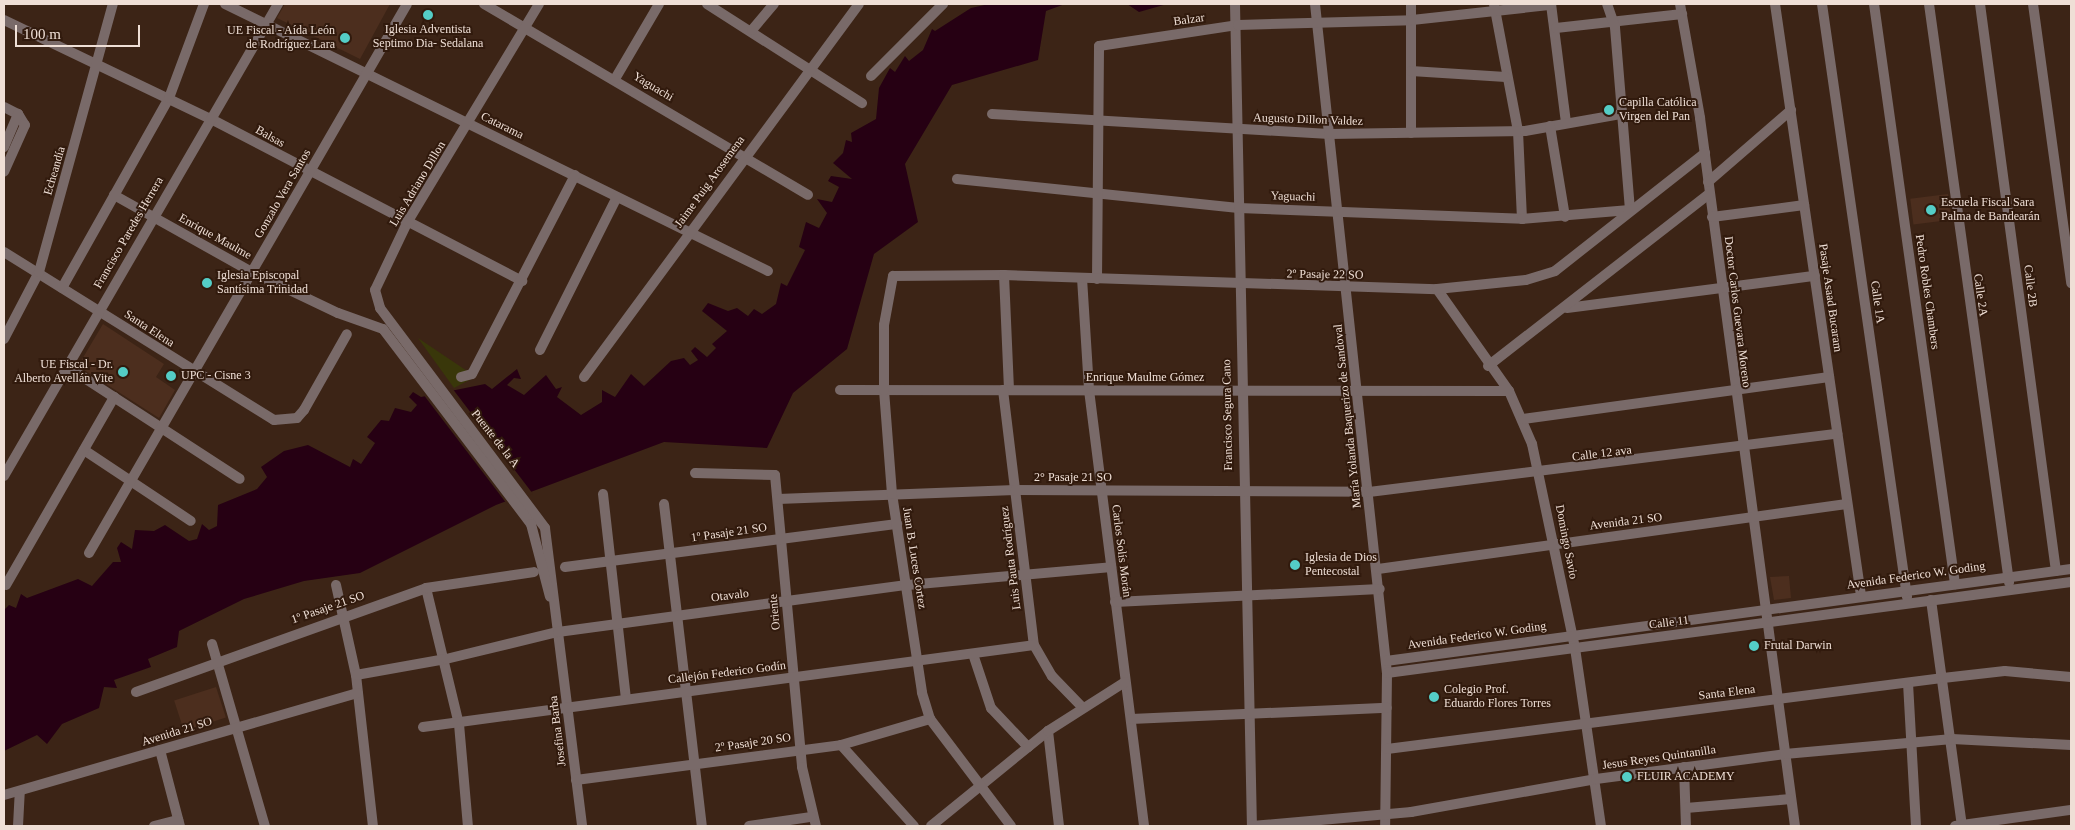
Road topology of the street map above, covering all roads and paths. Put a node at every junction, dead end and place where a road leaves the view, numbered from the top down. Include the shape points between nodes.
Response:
1 (113, 4) edge
2 (204, 4) edge
3 (225, 4) edge
4 (278, 4) edge
5 (407, 4) edge
6 (484, 4) edge
7 (539, 4) edge
8 (659, 4) edge
9 (707, 4) edge
10 (774, 4) edge
11 (859, 4) edge
12 (943, 4) edge
13 (1236, 4) edge
14 (1315, 4) edge
15 (1411, 4) edge
16 (1551, 4) edge
17 (1607, 4) edge
18 (1775, 4) edge
19 (1822, 4) edge
20 (1874, 4) edge
21 (1929, 4) edge
22 (1980, 4) edge
23 (2033, 4) edge
24 (1495, 7) edge
25 (1681, 9) edge
26 (4, 20) edge
27 (1412, 20) junction
28 (1613, 22) junction
29 (266, 24) junction
30 (1238, 25) junction
31 (1317, 25) junction
32 (525, 26) junction
33 (1556, 28) junction
34 (752, 30) junction
35 (98, 64) junction
36 (810, 71) junction
37 (1411, 71) junction
38 (366, 74) junction
39 (871, 76) dead end
40 (1506, 77) junction
41 (616, 79) junction
42 (168, 98) junction
43 (862, 104) dead end
44 (4, 108) edge
45 (1791, 110) junction
46 (18, 114) junction
47 (992, 114) dead end
48 (1621, 114) junction
49 (211, 119) junction
50 (1096, 123) junction
51 (1566, 123) junction
52 (468, 124) junction
53 (1550, 126) junction
54 (1240, 130) junction
55 (1518, 131) junction
56 (1411, 133) junction
57 (1329, 134) junction
58 (4, 147) edge
59 (1704, 153) junction
60 (745, 156) junction
61 (4, 172) edge
62 (309, 173) junction
63 (575, 175) junction
64 (957, 179) dead end
65 (1708, 182) junction
66 (1709, 194) junction
67 (114, 195) junction
68 (808, 195) dead end
69 (1096, 195) junction
70 (617, 196) junction
71 (1804, 205) junction
72 (1239, 208) junction
73 (1630, 210) junction
74 (1338, 212) junction
75 (152, 217) junction
76 (1565, 217) junction
77 (1712, 218) junction
78 (1522, 220) junction
79 (407, 223) junction
80 (688, 234) junction
81 (4, 252) edge
82 (768, 271) dead end
83 (39, 272) junction
84 (252, 272) junction
85 (903, 273) joint
86 (1004, 275) junction
87 (1814, 276) junction
88 (1082, 278) junction
89 (1097, 279) junction
90 (522, 281) junction
91 (2071, 283) edge
92 (1239, 286) junction
93 (62, 288) junction
94 (1346, 288) junction
95 (1437, 289) junction
96 (1722, 290) junction
97 (1567, 308) junction
98 (98, 312) junction
99 (347, 334) dead end
100 (4, 339) edge
101 (540, 350) dead end
102 (66, 366) junction
103 (1488, 366) junction
104 (194, 373) junction
105 (461, 377) dead end
106 (584, 377) dead end
107 (426, 378) junction
108 (1829, 378) junction
109 (840, 390) dead end
110 (884, 390) junction
111 (1006, 390) junction
112 (1089, 390) junction
113 (1240, 390) junction
114 (1358, 390) junction
115 (1509, 391) junction
116 (1735, 392) junction
117 (114, 397) junction
118 (1523, 419) junction
119 (162, 428) junction
120 (1837, 434) junction
121 (1742, 448) junction
122 (84, 450) junction
123 (695, 472) dead end
124 (1540, 474) junction
125 (4, 476) edge
126 (240, 479) dead end
127 (130, 481) junction
128 (1242, 489) junction
129 (1015, 490) junction
130 (1101, 490) junction
131 (1369, 492) junction
132 (603, 494) dead end
133 (892, 494) junction
134 (778, 499) junction
135 (664, 504) dead end
136 (1848, 504) junction
137 (1752, 518) junction
138 (191, 521) dead end
139 (536, 521) joint
140 (897, 524) junction
141 (781, 539) junction
142 (1553, 544) junction
143 (89, 552) dead end
144 (671, 554) junction
145 (609, 561) junction
146 (565, 567) dead end
147 (1110, 567) junction
148 (1378, 569) junction
149 (2071, 569) edge
150 (2056, 571) junction
151 (534, 572) dead end
152 (1025, 574) junction
153 (2008, 576) junction
154 (2071, 582) edge
155 (1955, 584) junction
156 (6, 585) dead end
157 (336, 585) dead end
158 (907, 585) junction
159 (426, 588) junction
160 (1380, 589) junction
161 (2010, 589) junction
162 (1906, 590) junction
163 (1244, 595) junction
164 (1861, 596) junction
165 (1931, 600) junction
166 (787, 602) junction
167 (1115, 602) junction
168 (1908, 604) junction
169 (1764, 609) junction
170 (678, 615) junction
171 (343, 616) junction
172 (615, 624) junction
173 (1766, 624) junction
174 (558, 632) junction
175 (1571, 636) junction
176 (212, 644) dead end
177 (1034, 645) junction
178 (1575, 648) junction
179 (974, 657) junction
180 (446, 659) junction
181 (1386, 661) junction
182 (215, 662) junction
183 (917, 663) junction
184 (1387, 673) junction
185 (356, 674) junction
186 (2071, 677) edge
187 (794, 678) junction
188 (1943, 678) junction
189 (1124, 682) junction
190 (1908, 683) junction
191 (684, 690) junction
192 (136, 692) dead end
193 (358, 693) junction
194 (626, 699) junction
195 (1777, 700) junction
196 (1082, 707) junction
197 (568, 708) junction
198 (1387, 708) junction
199 (1247, 713) junction
200 (930, 719) junction
201 (1131, 719) junction
202 (1587, 722) junction
203 (459, 724) junction
204 (423, 727) dead end
205 (234, 728) junction
206 (1048, 731) junction
207 (1952, 739) junction
208 (1912, 742) junction
209 (841, 745) junction
210 (2071, 745) edge
211 (1028, 747) junction
212 (1387, 748) junction
213 (160, 750) junction
214 (800, 750) junction
215 (1785, 754) junction
216 (695, 764) junction
217 (1684, 767) junction
218 (1596, 779) junction
219 (576, 780) junction
220 (979, 784) junction
221 (20, 791) junction
222 (4, 795) edge
223 (1791, 799) junction
224 (1686, 808) junction
225 (2071, 810) edge
226 (1386, 814) junction
227 (813, 821) edge
228 (179, 823) edge
229 (2001, 823) edge
230 (18, 826) edge
231 (154, 826) edge
232 (265, 826) edge
233 (373, 826) edge
234 (468, 826) edge
235 (582, 826) edge
236 (702, 826) edge
237 (755, 826) edge
238 (914, 826) edge
239 (932, 826) edge
240 (1011, 826) edge
241 (1059, 826) edge
242 (1144, 826) edge
243 (1252, 826) edge
244 (1385, 826) edge
245 (1601, 826) edge
246 (1686, 826) edge
247 (1795, 826) edge
248 (1916, 826) edge
249 (1959, 826) edge

1 - 35 street, Echeandía
2 - 42 street
3 - 29 street, Catarama
4 - 29 street, Francisco Paredes Herrera
5 - 38 street, Gonzalo Vera Santos
6 - 32 street, Yaguachi
7 - 32 street, Luis Adriano Dillon
8 - 41 street
9 - 34 street
10 - 34 street
11 - 36 street, Jaime Puig Arosemena
12 - 39 street
13 - 30 street, Francisco Segura Cano
14 - 31 street, María Yolanda Baquerizo de Sandoval
15 - 27 street
16 - 24 street, Balzar
16 - 33 street
17 - 28 street
18 - 45 street, Pasaje Asaad Bucaram
19 - 162 street, Calle 1A
20 - 155 street, Pedro Robles Chambers
21 - 153 street, Calle 2A
22 - 150 street, Calle 2B
23 - 91 street
24 - 27 street, Balzar
24 - 40 street
25 - 28 street
25 - 59 street, Doctor Carlos Guevara Moreno
26 - 35 street, Balsas
27 - 31 street, Balzar
27 - 37 street
28 - 33 street
28 - 48 street
29 - 38 street, Catarama
29 - 49 street, Francisco Paredes Herrera
30 - 31 street, Balzar
30 - 50 street, Balzar via 1099,46
30 - 54 street, Francisco Segura Cano
31 - 57 street, María Yolanda Baquerizo de Sandoval
32 - 41 street, Yaguachi
32 - 52 street, Luis Adriano Dillon
33 - 51 street
34 - 36 street
35 - 42 street, Balsas
35 - 83 street, Echeandía
36 - 43 street
36 - 60 street, Jaime Puig Arosemena
37 - 40 street
37 - 56 street
38 - 52 street, Catarama
38 - 62 street, Gonzalo Vera Santos
40 - 55 street
41 - 60 street, Yaguachi
42 - 49 street, Balsas
42 - 67 street
44 - 46 street
45 - 65 street
45 - 71 street, Pasaje Asaad Bucaram
46 - 58 street
46 - 61 street via 25,125
47 - 50 street, Augusto Dillon Valdez
48 - 51 street, Augusto Dillon Valdez
48 - 73 street
49 - 62 street, Balsas
49 - 75 street, Francisco Paredes Herrera
50 - 54 street, Augusto Dillon Valdez
50 - 69 street
51 - 53 street, Augusto Dillon Valdez
52 - 63 street, Catarama
52 - 79 street, Luis Adriano Dillon
53 - 55 street, Augusto Dillon Valdez
53 - 76 street
54 - 57 street, Augusto Dillon Valdez
54 - 72 street, Francisco Segura Cano
55 - 56 street, Augusto Dillon Valdez
55 - 78 street
56 - 57 street, Augusto Dillon Valdez
57 - 74 street, María Yolanda Baquerizo de Sandoval
59 - 65 street, Doctor Carlos Guevara Moreno
59 - 73 street, 2º Pasaje 22 SO
60 - 68 street, Yaguachi
60 - 80 street, Jaime Puig Arosemena
62 - 79 street, Balsas
62 - 84 street, Gonzalo Vera Santos
63 - 70 street, Catarama
63 - 90 street
64 - 69 street, Yaguachi
65 - 66 street, Doctor Carlos Guevara Moreno
66 - 77 street, Doctor Carlos Guevara Moreno
66 - 97 street
67 - 75 street, Enrique Maulme
67 - 93 street
69 - 72 street, Yaguachi
69 - 89 street
70 - 80 street, Catarama
70 - 101 street
71 - 77 street
71 - 87 street, Pasaje Asaad Bucaram
72 - 74 street, Yaguachi
72 - 92 street, Francisco Segura Cano
73 - 76 street, Yaguachi
73 - 95 street, 2º Pasaje 22 SO via 1546,275
74 - 78 street, Yaguachi
74 - 94 street, María Yolanda Baquerizo de Sandoval
75 - 84 street, Enrique Maulme
75 - 98 street, Francisco Paredes Herrera
76 - 78 street, Yaguachi
77 - 96 street, Doctor Carlos Guevara Moreno
79 - 90 street, Balsas
79 - 107 street, Luis Adriano Dillon via 377,284 375,297
80 - 82 street, Catarama
80 - 106 street, Jaime Puig Arosemena
81 - 83 street, Santa Elena
83 - 93 street, Santa Elena
83 - 100 street, Echeandía
84 - 104 street, Gonzalo Vera Santos
84 - 107 street, Enrique Maulme via 338,314 379,325
85 - 86 street, 2º Pasaje 22 SO
85 - 110 street, Juan B. Luces Cortez via 889,283
86 - 88 street, 2º Pasaje 22 SO
86 - 111 street, Luis Pauta Rodríguez
87 - 96 street
87 - 108 street, Pasaje Asaad Bucaram
88 - 89 street, 2º Pasaje 22 SO
88 - 112 street, Carlos Solís Morán
89 - 92 street, 2º Pasaje 22 SO
90 - 105 street via 472,374
92 - 94 street, 2º Pasaje 22 SO
92 - 113 street, Francisco Segura Cano
93 - 98 street, Santa Elena
94 - 95 street, 2º Pasaje 22 SO
94 - 114 street, María Yolanda Baquerizo de Sandoval
95 - 103 street, Domingo Savio
96 - 97 street
96 - 116 street, Doctor Carlos Guevara Moreno
97 - 103 street
98 - 102 street, Francisco Paredes Herrera
98 - 104 street, Santa Elena
99 - 104 street, Santa Elena via 304,410 284,422
102 - 117 street
102 - 125 street, Francisco Paredes Herrera
103 - 115 street, Domingo Savio
104 - 119 street, Gonzalo Vera Santos
107 - 139 street, Puente de la A
108 - 116 street
108 - 120 street, Pasaje Asaad Bucaram
109 - 110 street, Enrique Maulme Gómez
110 - 111 street, Enrique Maulme Gómez
110 - 133 street, Juan B. Luces Cortez
111 - 112 street, Enrique Maulme Gómez
111 - 129 street, Luis Pauta Rodríguez
112 - 113 street, Enrique Maulme Gómez
112 - 130 street, Carlos Solís Morán
113 - 114 street, Enrique Maulme Gómez
113 - 128 street, Francisco Segura Cano
114 - 115 street, Enrique Maulme Gómez
114 - 131 street, María Yolanda Baquerizo de Sandoval
115 - 118 street, Domingo Savio
116 - 118 street
116 - 121 street, Doctor Carlos Guevara Moreno
117 - 119 street
117 - 122 street
118 - 124 street, Domingo Savio
119 - 126 street
119 - 127 street, Gonzalo Vera Santos
120 - 121 street, Calle 12 ava
120 - 136 street, Pasaje Asaad Bucaram
121 - 124 street, Calle 12 ava
121 - 137 street, Doctor Carlos Guevara Moreno
122 - 127 street
122 - 156 street
123 - 134 street, Oriente via 770,472 775,475
124 - 131 street, Calle 12 ava
124 - 142 street, Domingo Savio
127 - 138 street
127 - 143 street, Gonzalo Vera Santos
128 - 130 street, 2° Pasaje 21 SO
128 - 131 street, 2° Pasaje 21 SO
128 - 163 street, Francisco Segura Cano
129 - 130 street, 2° Pasaje 21 SO
129 - 133 street, 2° Pasaje 21 SO
129 - 152 street, Luis Pauta Rodríguez
130 - 147 street, Carlos Solís Morán
131 - 148 street, María Yolanda Baquerizo de Sandoval
132 - 145 street
133 - 134 street, 2° Pasaje 21 SO
133 - 140 street, Juan B. Luces Cortez
134 - 141 street, Oriente
135 - 144 street
136 - 137 street, Avenida 21 SO
136 - 164 street, Pasaje Asaad Bucaram
137 - 142 street, Avenida 21 SO
137 - 169 street, Doctor Carlos Guevara Moreno
139 - 174 street, Josefina Barba via 554,569
140 - 141 street, 1º Pasaje 21 SO
140 - 158 street, Juan B. Luces Cortez
141 - 144 street, 1º Pasaje 21 SO
141 - 166 street, Oriente
142 - 148 street, Avenida 21 SO
142 - 175 street, Domingo Savio
144 - 145 street, 1º Pasaje 21 SO
144 - 170 street
145 - 146 street, 1º Pasaje 21 SO
145 - 172 street
147 - 152 street, Otavalo
147 - 167 street, Carlos Solís Morán
148 - 160 street, María Yolanda Baquerizo de Sandoval
149 - 150 street, Avenida Federico W. Goding
150 - 153 street, Avenida Federico W. Goding
151 - 159 street, 1º Pasaje 21 SO
152 - 158 street, Otavalo
152 - 177 street, Luis Pauta Rodríguez
153 - 155 street, Avenida Federico W. Goding
153 - 161 street, Calle 2A
154 - 161 street, Avenida Federico W. Goding
155 - 162 street, Avenida Federico W. Goding
157 - 171 street
158 - 166 street, Otavalo
158 - 183 street, Juan B. Luces Cortez
159 - 171 street, 1º Pasaje 21 SO
159 - 180 street
160 - 163 street
160 - 181 street, María Yolanda Baquerizo de Sandoval
161 - 165 street, Avenida Federico W. Goding
162 - 164 street, Avenida Federico W. Goding
162 - 168 street, Calle 1A
163 - 167 street
163 - 199 street, Francisco Segura Cano
164 - 169 street, Avenida Federico W. Goding
165 - 168 street, Avenida Federico W. Goding
165 - 188 street
166 - 170 street, Otavalo
166 - 187 street, Oriente
167 - 189 street, Carlos Solís Morán
168 - 173 street, Avenida Federico W. Goding
169 - 173 street, Doctor Carlos Guevara Moreno
169 - 175 street, Avenida Federico W. Goding
170 - 172 street, Otavalo
170 - 191 street
171 - 182 street, 1º Pasaje 21 SO
171 - 185 street
172 - 174 street, Otavalo
172 - 194 street
173 - 178 street, Calle 11
173 - 195 street, Doctor Carlos Guevara Moreno
174 - 180 street, Otavalo
174 - 197 street, Josefina Barba
175 - 178 street, Domingo Savio
175 - 181 street, Avenida Federico W. Goding
176 - 182 street
177 - 179 street, Callejón Federico Godín
177 - 196 street, Luis Pauta Rodríguez via 1052,676
178 - 184 street, Calle 11
178 - 202 street, Domingo Savio
179 - 183 street, Callejón Federico Godín
179 - 211 street via 991,708
180 - 185 street, Otavalo
180 - 203 street
181 - 184 street, María Yolanda Baquerizo de Sandoval
182 - 192 street, 1º Pasaje 21 SO
182 - 205 street
183 - 187 street, Callejón Federico Godín
183 - 200 street, Juan B. Luces Cortez
184 - 198 street, María Yolanda Baquerizo de Sandoval
185 - 193 street
186 - 188 street, Santa Elena via 2005,671
187 - 191 street, Callejón Federico Godín
187 - 214 street, Oriente
188 - 190 street, Santa Elena
188 - 207 street
189 - 196 street
189 - 201 street, Carlos Solís Morán
190 - 195 street, Santa Elena
190 - 208 street
191 - 194 street, Callejón Federico Godín
191 - 216 street
193 - 205 street, Avenida 21 SO
193 - 233 street
194 - 197 street, Callejón Federico Godín
195 - 202 street, Santa Elena
195 - 215 street, Doctor Carlos Guevara Moreno
196 - 206 street
197 - 203 street, Callejón Federico Godín
197 - 219 street, Josefina Barba
198 - 199 street
198 - 212 street, María Yolanda Baquerizo de Sandoval
199 - 201 street
199 - 243 street, Francisco Segura Cano
200 - 209 street, 2º Pasaje 20 SO
200 - 220 street, Juan B. Luces Cortez
201 - 242 street, Carlos Solís Morán
202 - 212 street, Santa Elena
202 - 218 street, Domingo Savio
203 - 204 street, Callejón Federico Godín
203 - 234 street
205 - 213 street, Avenida 21 SO
205 - 232 street
206 - 211 street
206 - 241 street
207 - 208 street, Jesus Reyes Quintanilla
207 - 210 street, Jesus Reyes Quintanilla
207 - 249 street
208 - 215 street, Jesus Reyes Quintanilla
208 - 248 street
209 - 214 street, 2º Pasaje 20 SO
209 - 238 street
211 - 220 street
212 - 226 street, María Yolanda Baquerizo de Sandoval
213 - 221 street, Avenida 21 SO
213 - 228 street
214 - 216 street, 2º Pasaje 20 SO
214 - 227 street, Oriente
215 - 217 street, Jesus Reyes Quintanilla
215 - 223 street, Doctor Carlos Guevara Moreno
216 - 219 street, 2º Pasaje 20 SO
216 - 236 street
217 - 218 street, Jesus Reyes Quintanilla
217 - 224 street
218 - 226 street, Jesus Reyes Quintanilla
218 - 245 street, Domingo Savio
219 - 235 street, Josefina Barba
220 - 239 street
220 - 240 street, Juan B. Luces Cortez
221 - 222 street, Avenida 21 SO
221 - 230 street
223 - 224 street
223 - 247 street, Doctor Carlos Guevara Moreno
224 - 246 street
225 - 229 street
226 - 243 street, Jesus Reyes Quintanilla
226 - 244 street, María Yolanda Baquerizo de Sandoval
227 - 237 street
228 - 231 street
229 - 249 street

